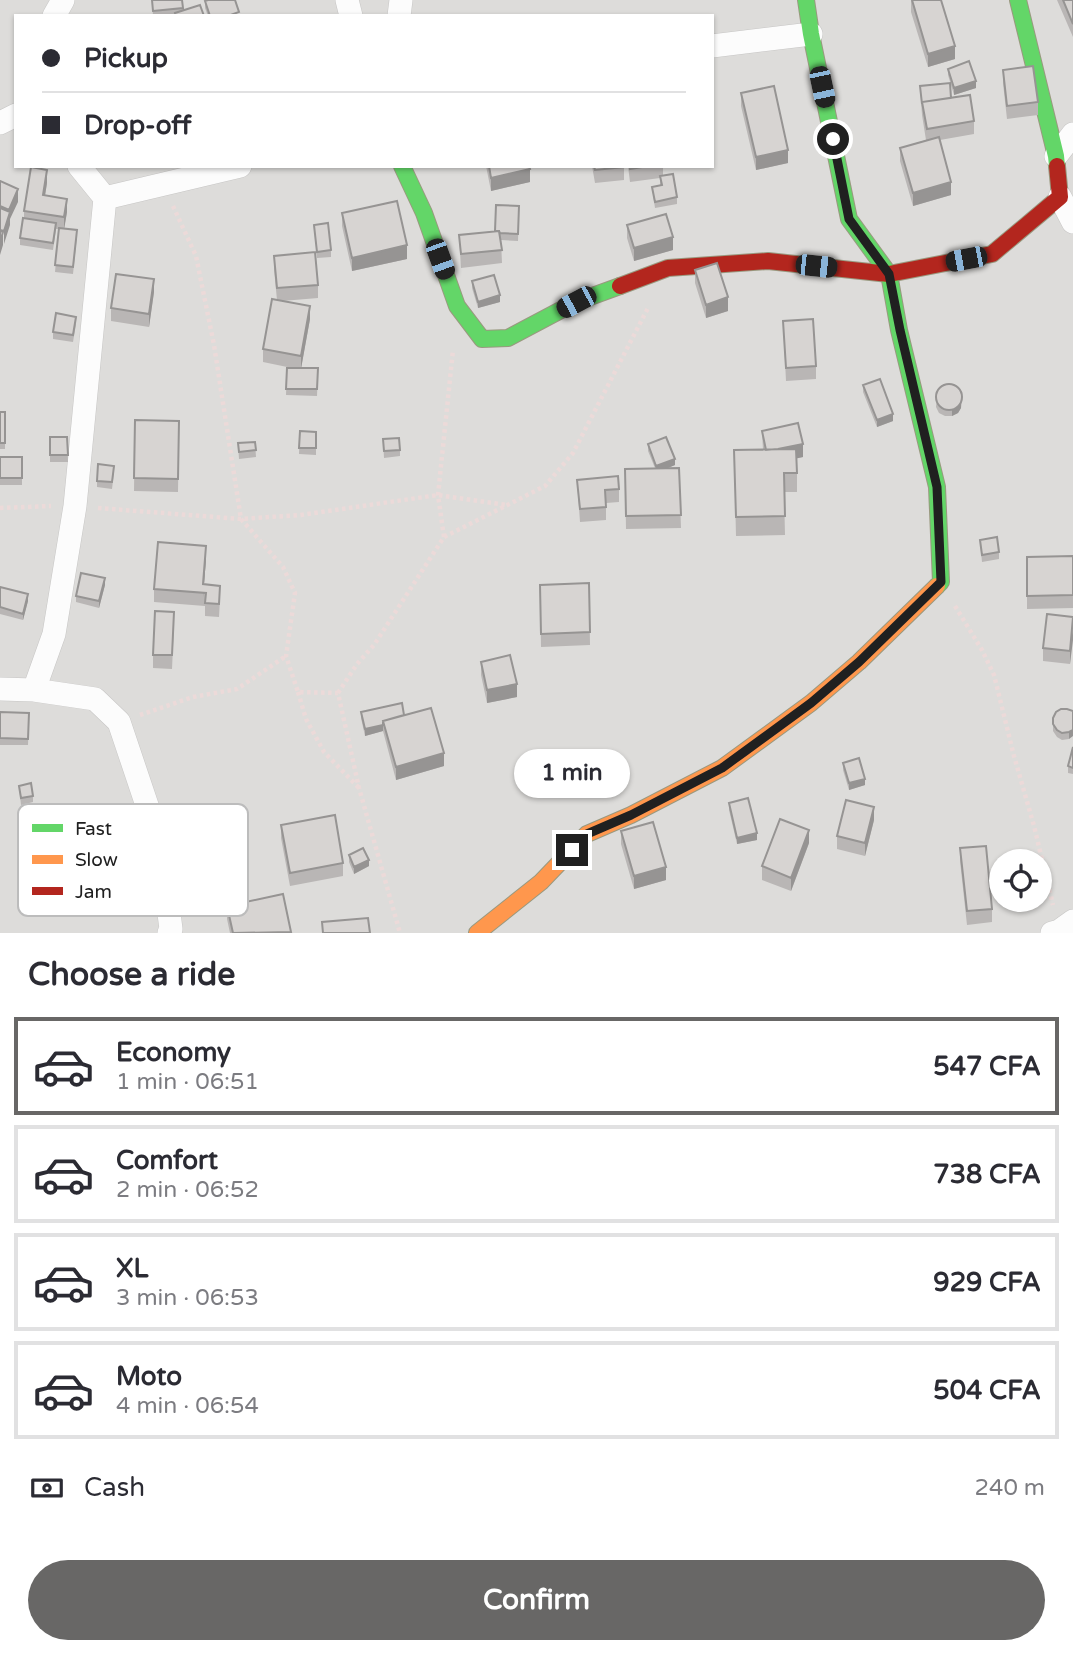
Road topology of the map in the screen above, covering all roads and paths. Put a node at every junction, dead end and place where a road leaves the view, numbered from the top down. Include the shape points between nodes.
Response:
1 (806, 0) edge
2 (1018, 0) edge
3 (811, 34) junction
4 (714, 46) edge
5 (1073, 134) edge
6 (1056, 156) junction
7 (81, 168) edge
8 (232, 168) edge
9 (403, 168) edge
10 (164, 184) junction
11 (1060, 197) junction
12 (105, 198) junction
13 (1073, 222) edge
14 (889, 274) junction
15 (649, 305) dead end
16 (457, 306) junction
17 (438, 495) junction
18 (507, 505) junction
19 (75, 506) junction
20 (0, 508) edge
21 (241, 519) junction
22 (444, 537) junction
23 (941, 582) junction
24 (286, 656) junction
25 (0, 689) edge
26 (34, 690) junction
27 (298, 692) junction
28 (338, 693) junction
29 (118, 722) junction
30 (359, 788) junction
31 (146, 804) edge
32 (169, 916) edge
33 (1061, 928) edge
34 (169, 933) edge
35 (400, 933) edge
36 (477, 933) edge

1 - 3 street
2 - 6 street
3 - 4 street
3 - 14 street via 849,219
5 - 6 street
6 - 11 street
7 - 12 street
8 - 10 street
9 - 16 street via 424,212
10 - 12 street
10 - 21 path via 196,256
11 - 13 street
11 - 14 street via 992,254
12 - 19 street
14 - 16 street via 768,261 668,268 576,302 508,338 482,339
14 - 23 street via 937,487
15 - 18 path via 573,453 545,486
16 - 17 path
17 - 18 path
17 - 21 path
17 - 22 path
18 - 22 path
19 - 20 path
19 - 21 path
19 - 26 street via 54,634
21 - 24 path via 283,567 295,593
22 - 28 path
23 - 33 path via 994,675
23 - 36 street via 811,703 722,768 587,834 541,882
24 - 27 path
24 - 29 path via 236,689 193,697
25 - 26 street
26 - 29 street via 96,699
27 - 28 path
27 - 30 path via 324,752
28 - 30 path
29 - 31 street
30 - 35 path
32 - 34 street

